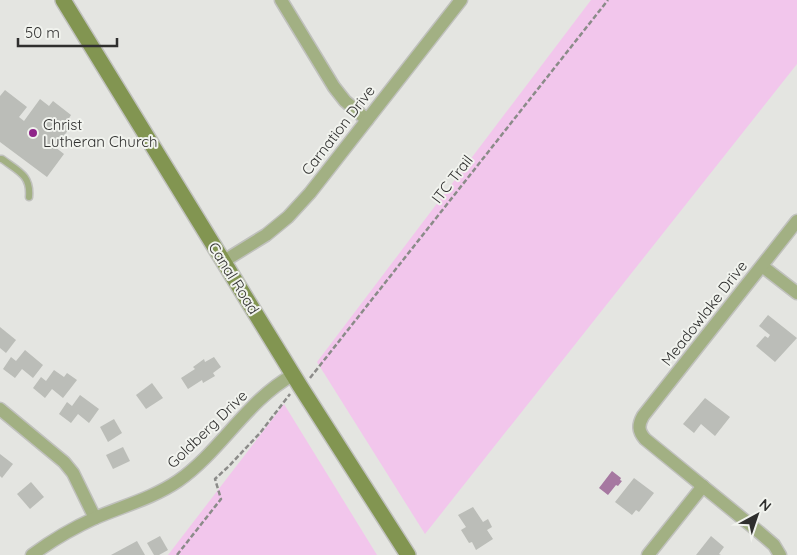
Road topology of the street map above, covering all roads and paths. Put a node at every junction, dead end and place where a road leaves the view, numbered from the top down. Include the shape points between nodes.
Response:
1 (63, 0) edge
2 (281, 0) edge
3 (461, 0) edge
4 (608, 0) edge
5 (367, 120) junction
6 (0, 159) edge
7 (29, 197) dead end
8 (797, 221) edge
9 (224, 261) junction
10 (762, 266) junction
11 (797, 293) edge
12 (314, 372) dead end
13 (293, 374) junction
14 (288, 396) dead end
15 (0, 409) edge
16 (703, 486) junction
17 (95, 518) junction
18 (32, 555) edge
19 (177, 555) edge
20 (408, 555) edge
21 (648, 555) edge
22 (780, 555) edge

1 - 9 street, Canal Road
2 - 5 street via 334,87
3 - 5 street, Carnation Drive
4 - 12 path, ITC Trail
5 - 9 street, Carnation Drive via 288,217
6 - 7 lane via 27,178
8 - 10 street, Meadowlake Drive
9 - 13 street, Canal Road
10 - 11 street
10 - 16 street, Meadowlake Drive via 639,426 645,439
13 - 17 street, Goldberg Drive via 268,392 180,479 164,490
13 - 20 street, Canal Road
14 - 19 path via 260,432 215,479 221,499
15 - 17 street via 73,472
16 - 21 street
16 - 22 street via 774,545
17 - 18 street, Goldberg Drive

